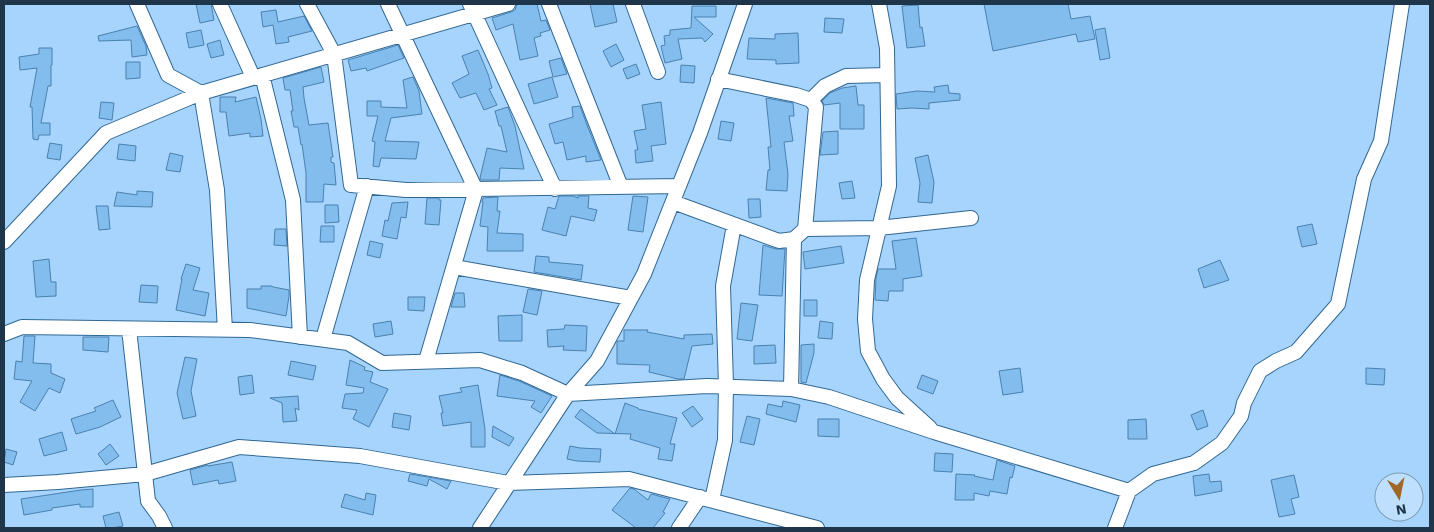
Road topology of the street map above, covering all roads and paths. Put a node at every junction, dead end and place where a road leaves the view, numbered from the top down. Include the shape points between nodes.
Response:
1 (137, 4) edge
2 (220, 4) edge
3 (307, 4) edge
4 (388, 4) edge
5 (508, 4) edge
6 (549, 4) edge
7 (633, 4) edge
8 (745, 4) edge
9 (879, 4) edge
10 (1402, 4) edge
11 (472, 9) edge
12 (402, 34) junction
13 (334, 54) junction
14 (658, 72) dead end
15 (887, 75) junction
16 (257, 76) junction
17 (718, 80) junction
18 (201, 93) junction
19 (812, 100) junction
20 (367, 186) junction
21 (679, 186) junction
22 (621, 187) junction
23 (555, 188) junction
24 (476, 190) junction
25 (673, 202) junction
26 (971, 218) dead end
27 (734, 225) junction
28 (879, 228) junction
29 (805, 229) junction
30 (794, 240) junction
31 (4, 242) edge
32 (454, 267) junction
33 (631, 298) junction
34 (129, 329) junction
35 (225, 330) junction
36 (4, 334) edge
37 (300, 336) junction
38 (324, 339) junction
39 (426, 361) junction
40 (726, 386) junction
41 (791, 389) junction
42 (568, 394) junction
43 (934, 432) junction
44 (145, 474) junction
45 (508, 483) junction
46 (4, 485) edge
47 (1129, 491) junction
48 (706, 499) junction
49 (165, 528) edge
50 (480, 528) edge
51 (679, 528) edge
52 (817, 528) edge
53 (1115, 528) edge

1 - 18 street via 168,75
2 - 16 street
3 - 13 street
4 - 12 street
5 - 11 street
6 - 22 street
7 - 14 street
8 - 17 street
9 - 15 street via 887,48
10 - 47 street via 1381,141 1364,179 1338,304 1296,352 1260,371 1241,416 1222,443 1194,463 1153,474
11 - 12 street
11 - 23 street
12 - 13 street
12 - 24 street
13 - 16 street
13 - 20 street via 351,185
15 - 19 street via 846,76 825,86
15 - 28 street via 889,186
16 - 18 street
16 - 37 street via 293,200
17 - 19 street
17 - 21 street
18 - 31 street via 106,133
18 - 35 street via 217,190
19 - 29 street via 816,107
20 - 24 street via 406,190
20 - 38 street
21 - 22 street
21 - 25 street
22 - 23 street
23 - 24 street
24 - 32 street
25 - 27 street
25 - 33 street
26 - 28 street
27 - 30 street via 779,240
27 - 40 street via 723,286
28 - 29 street
28 - 43 street via 867,280 865,319 868,351 897,398
29 - 30 street
30 - 41 street
32 - 33 street
32 - 39 street
33 - 42 street via 597,361
34 - 35 street
34 - 36 street via 22,327
34 - 44 street
35 - 37 street
37 - 38 street
38 - 39 street via 348,343 382,363
39 - 42 street via 480,360 522,373
40 - 41 street
40 - 42 street
40 - 48 street via 725,440
41 - 43 street via 829,397
42 - 45 street
43 - 47 street
44 - 45 street via 239,447 360,456
44 - 46 street
44 - 49 street via 148,501
45 - 48 street via 629,479
45 - 50 street
47 - 53 street
48 - 51 street
48 - 52 street

